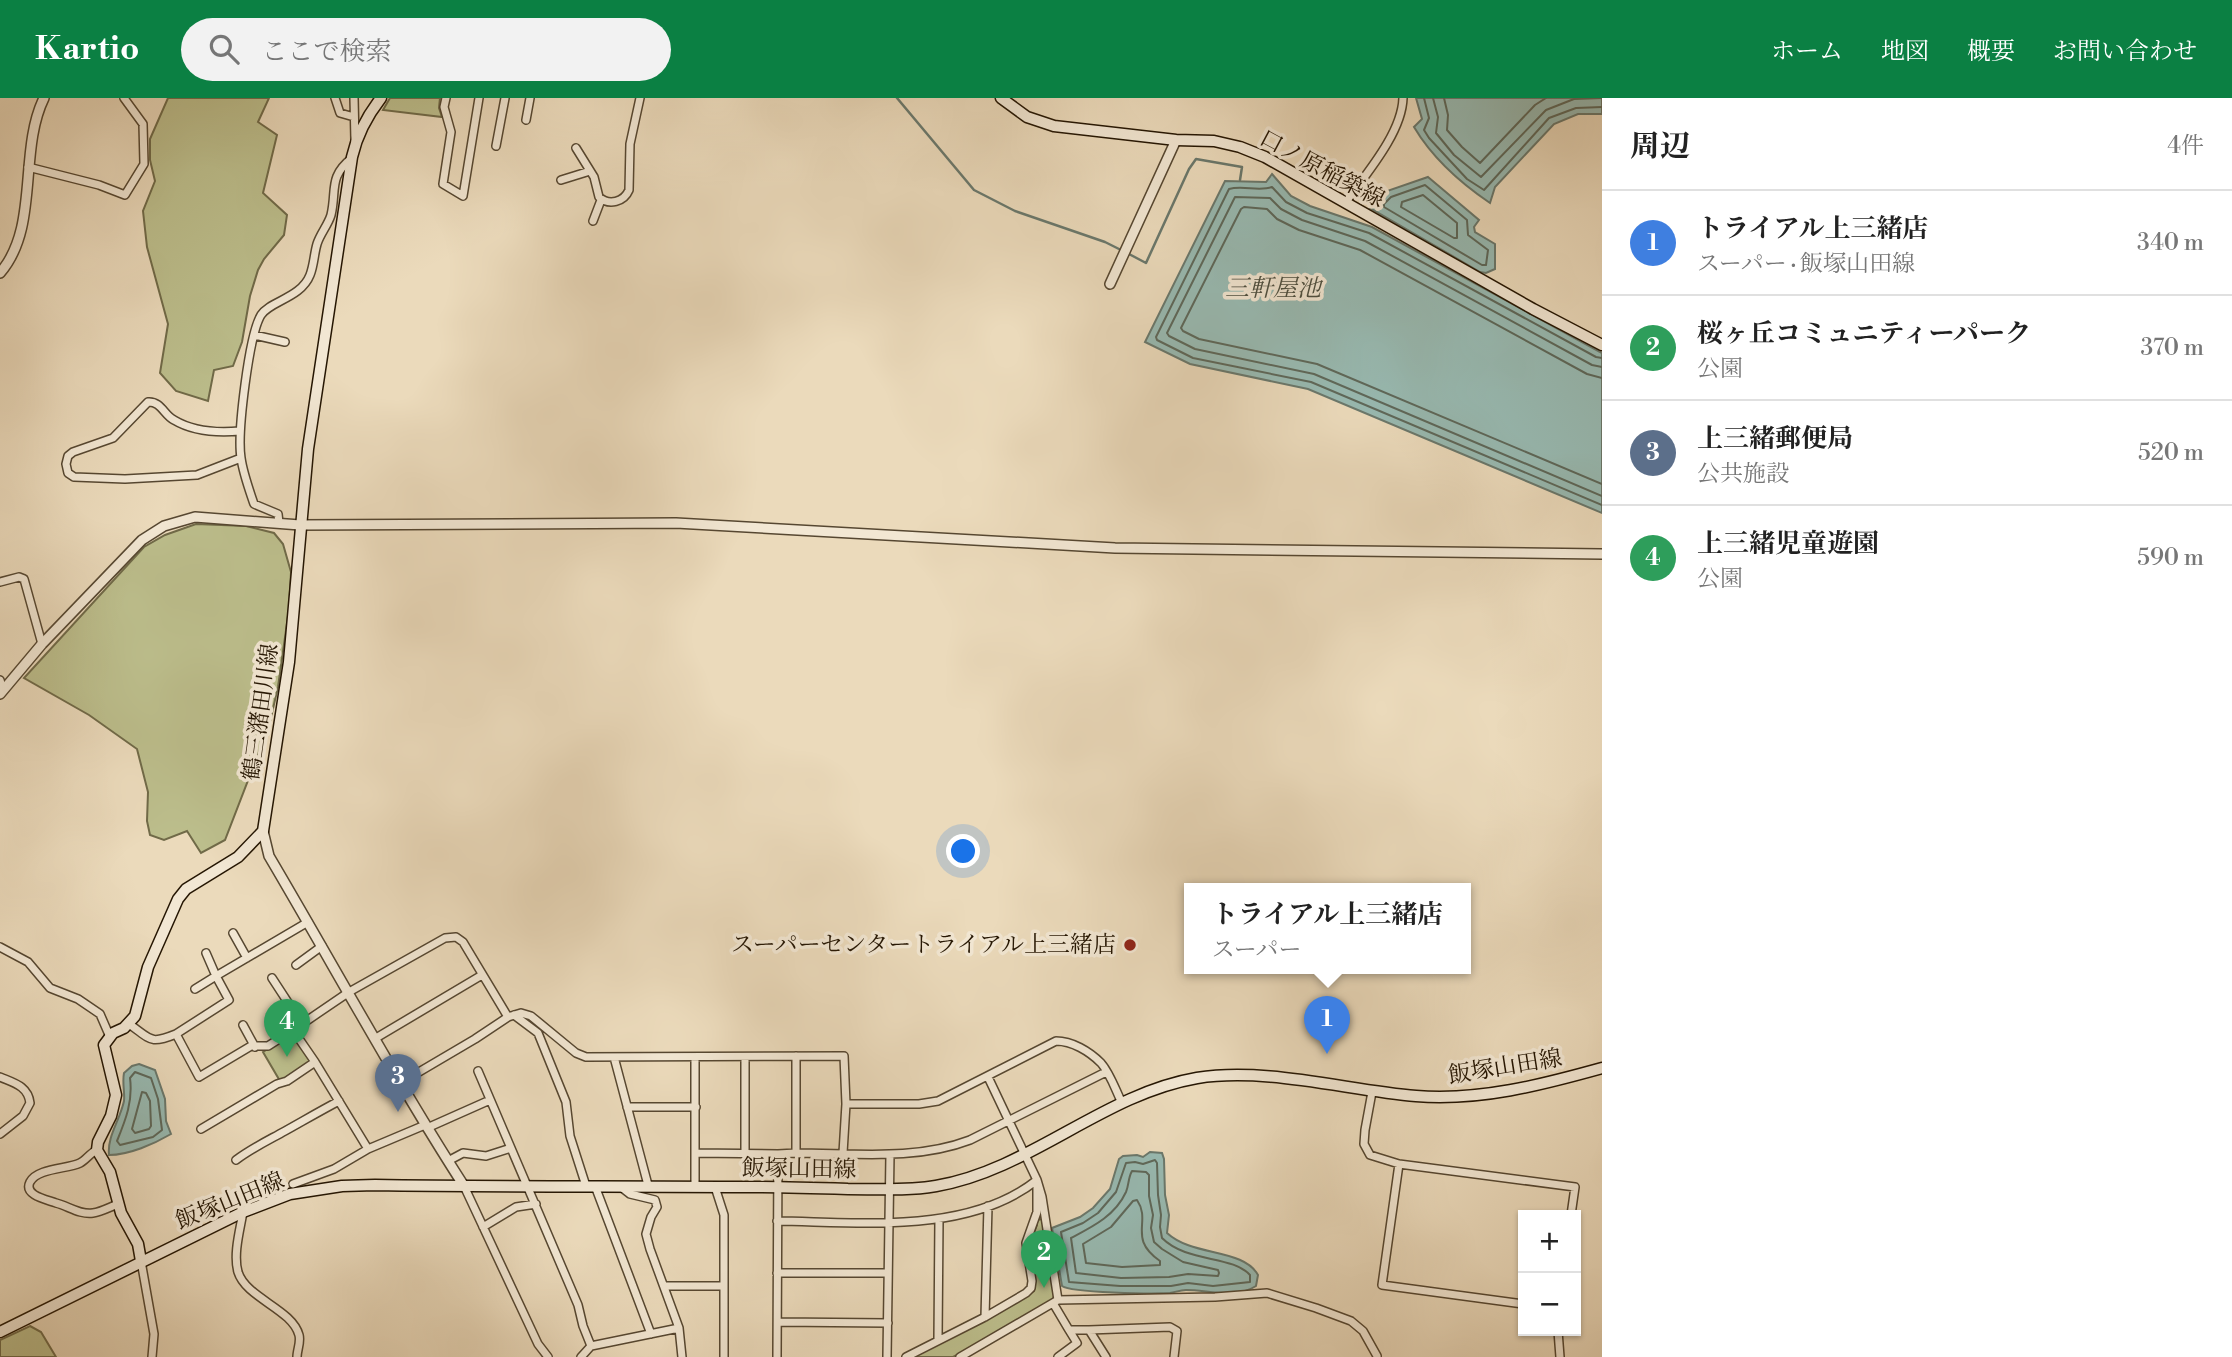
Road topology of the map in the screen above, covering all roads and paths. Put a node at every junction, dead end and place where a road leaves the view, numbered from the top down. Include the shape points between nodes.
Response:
1 (44, 98) edge
2 (124, 98) edge
3 (335, 98) edge
4 (354, 98) edge
5 (381, 98) edge
6 (446, 98) edge
7 (479, 98) edge
8 (505, 98) edge
9 (530, 98) edge
10 (640, 98) edge
11 (1002, 98) edge
12 (1403, 98) edge
13 (1012, 103) edge
14 (354, 117) junction
15 (526, 120) dead end
16 (1176, 140) junction
17 (355, 145) junction
18 (496, 146) dead end
19 (576, 148) dead end
20 (352, 157) junction
21 (28, 167) junction
22 (590, 171) junction
23 (561, 180) dead end
24 (601, 200) junction
25 (1346, 202) junction
26 (593, 221) dead end
27 (0, 272) edge
28 (1110, 284) dead end
29 (254, 335) junction
30 (285, 342) dead end
31 (1602, 345) edge
32 (240, 431) junction
33 (241, 458) junction
34 (279, 523) junction
35 (300, 525) junction
36 (1602, 554) edge
37 (0, 582) edge
38 (42, 644) junction
39 (0, 680) edge
40 (1, 693) edge
41 (263, 831) junction
42 (308, 922) junction
43 (233, 933) dead end
44 (322, 946) junction
45 (0, 947) edge
46 (206, 953) dead end
47 (247, 958) junction
48 (296, 965) dead end
49 (482, 975) junction
50 (216, 976) junction
51 (272, 978) dead end
52 (195, 989) dead end
53 (349, 992) junction
54 (511, 1016) junction
55 (129, 1024) junction
56 (243, 1025) dead end
57 (176, 1034) junction
58 (110, 1037) junction
59 (376, 1038) junction
60 (255, 1047) junction
61 (796, 1056) junction
62 (695, 1057) junction
63 (745, 1057) junction
64 (614, 1058) junction
65 (315, 1062) junction
66 (1602, 1068) edge
67 (478, 1071) dead end
68 (1106, 1072) junction
69 (0, 1077) edge
70 (988, 1077) junction
71 (401, 1082) junction
72 (1373, 1092) junction
73 (489, 1100) junction
74 (339, 1101) junction
75 (1122, 1103) junction
76 (846, 1104) junction
77 (627, 1107) junction
78 (695, 1107) junction
79 (1008, 1121) junction
80 (426, 1127) junction
81 (201, 1129) dead end
82 (0, 1134) edge
83 (511, 1148) junction
84 (368, 1149) junction
85 (97, 1150) junction
86 (695, 1153) junction
87 (745, 1153) junction
88 (796, 1153) junction
89 (843, 1153) junction
90 (1025, 1153) junction
91 (778, 1154) junction
92 (890, 1154) junction
93 (236, 1160) dead end
94 (447, 1161) junction
95 (1399, 1164) junction
96 (1037, 1180) junction
97 (293, 1184) dead end
98 (618, 1185) junction
99 (648, 1185) junction
100 (464, 1186) junction
101 (528, 1186) junction
102 (591, 1186) junction
103 (695, 1187) junction
104 (715, 1187) junction
105 (777, 1187) junction
106 (889, 1190) junction
107 (118, 1204) junction
108 (536, 1204) junction
109 (988, 1206) junction
110 (1572, 1210) edge
111 (243, 1212) junction
112 (939, 1219) junction
113 (777, 1221) junction
114 (889, 1222) junction
115 (483, 1227) junction
116 (141, 1261) junction
117 (777, 1273) junction
118 (888, 1273) junction
119 (664, 1286) junction
120 (724, 1286) junction
121 (1056, 1301) junction
122 (1518, 1303) edge
123 (985, 1317) junction
124 (778, 1322) junction
125 (888, 1323) junction
126 (679, 1328) junction
127 (1069, 1330) junction
128 (1089, 1330) junction
129 (0, 1332) edge
130 (651, 1334) junction
131 (1558, 1336) edge
132 (938, 1340) junction
133 (538, 1344) junction
134 (591, 1346) junction
135 (536, 1356) edge
136 (1377, 1356) edge
137 (152, 1357) edge
138 (297, 1357) edge
139 (548, 1357) edge
140 (581, 1357) edge
141 (682, 1357) edge
142 (724, 1357) edge
143 (777, 1357) edge
144 (887, 1357) edge
145 (906, 1357) edge
146 (960, 1357) edge
147 (1058, 1357) edge
148 (1106, 1357) edge
149 (1174, 1357) edge
150 (1560, 1357) edge

1 - 21 street
2 - 21 street via 143,124 144,164 125,195
3 - 14 street via 340,113
4 - 14 street
5 - 17 main road, 鶴三潴田川線
6 - 7 street via 451,132 443,184 463,196
8 - 18 street
9 - 15 street
10 - 24 street via 630,144 629,190 621,201
11 - 13 main road, 口ノ原稲築線
12 - 25 street via 1394,132
13 - 16 main road, 口ノ原稲築線 via 1027,117 1054,126
14 - 17 street
16 - 25 main road, 口ノ原稲築線 via 1240,147
16 - 28 street
17 - 20 main road, 鶴三潴田川線
19 - 22 street
20 - 29 street via 342,165 334,183 331,216 317,244 309,277 261,315
20 - 35 main road, 鶴三潴田川線
21 - 27 street via 22,228 10,261
22 - 23 street
22 - 24 street
24 - 26 street
25 - 31 main road, 口ノ原稲築線
29 - 30 street
29 - 32 street
32 - 33 street
32 - 33 street via 206,431 173,420 156,403 148,402 113,438 74,452 66,464 74,477 125,479 197,475
33 - 34 street via 254,504 278,514
34 - 35 street
34 - 38 street via 195,517 164,526 142,541
35 - 36 street via 676,523 1115,548
35 - 41 main road, 鶴三潴田川線 via 289,662
37 - 38 street via 24,579
38 - 40 street
39 - 40 street
41 - 42 street via 269,856
41 - 55 main road via 239,857 186,889 178,899
42 - 44 street
42 - 47 street
43 - 47 street
44 - 48 street
44 - 53 street
45 - 58 street via 28,962 50,988 100,1014
46 - 50 street
47 - 50 street
49 - 53 street via 463,942 445,938
49 - 54 street
49 - 59 street
50 - 52 street
50 - 57 street via 229,1000
51 - 53 street via 302,1024
53 - 59 street
54 - 64 street via 531,1016 576,1053
54 - 71 street
54 - 102 street via 538,1033 566,1102 570,1136
55 - 57 street via 153,1041
55 - 58 main road
56 - 60 street
57 - 60 street via 199,1077
58 - 85 main road via 104,1045 116,1095
59 - 71 street
60 - 65 street via 268,1046 293,1030
61 - 63 street
61 - 76 street via 844,1056
61 - 88 street
62 - 63 street
62 - 64 street
62 - 78 street
63 - 87 street
64 - 77 street
65 - 74 street
65 - 81 street
66 - 72 main road, 飯塚山田線 via 1483,1095
67 - 73 street
68 - 70 street via 1074,1044 1056,1041
68 - 75 street
68 - 79 street
69 - 82 street via 26,1090 30,1103 23,1116
70 - 76 street via 937,1101
70 - 79 street
71 - 80 street
72 - 75 main road, 飯塚山田線 via 1232,1075 1196,1078
72 - 95 street via 1364,1144 1370,1155
73 - 80 street
73 - 83 street
74 - 84 street
74 - 93 street via 255,1145
75 - 90 main road, 飯塚山田線
76 - 89 street
77 - 78 street
77 - 99 street
78 - 86 street
79 - 90 street
79 - 92 street via 950,1148
80 - 84 street
80 - 94 street
83 - 94 street via 486,1156 463,1153
83 - 101 street
84 - 97 street via 334,1169
85 - 107 main road via 110,1172
85 - 107 street via 79,1164 37,1176 29,1185 38,1198 82,1212
86 - 87 street
86 - 103 street
87 - 91 street
88 - 89 street
88 - 91 street
89 - 92 street
90 - 96 street
90 - 106 main road, 飯塚山田線 via 956,1182
91 - 105 street
92 - 106 street
94 - 100 street
95 - 110 street via 1575,1186
95 - 122 street via 1381,1285
96 - 109 street
96 - 121 street
96 - 123 street via 1037,1212 1026,1243 1031,1288
98 - 99 main road, 飯塚山田線
98 - 102 main road, 飯塚山田線
98 - 119 street via 630,1194 655,1200 657,1207 646,1234
99 - 103 main road, 飯塚山田線
100 - 101 main road, 飯塚山田線
100 - 111 main road, 飯塚山田線 via 342,1186 290,1195
100 - 115 street
101 - 102 main road, 飯塚山田線
101 - 108 street
102 - 130 street
103 - 104 main road, 飯塚山田線
104 - 105 main road, 飯塚山田線
104 - 120 street via 724,1215
105 - 106 main road, 飯塚山田線
105 - 113 street
106 - 114 street
107 - 116 main road via 138,1244
108 - 115 street via 516,1207
108 - 134 street
109 - 112 street
109 - 123 street
111 - 116 main road, 飯塚山田線
111 - 138 street via 239,1273 245,1284 295,1326 300,1338
112 - 114 street
112 - 132 street
113 - 114 street
113 - 117 street
114 - 118 street
115 - 133 street
116 - 129 main road, 飯塚山田線
116 - 137 street via 154,1334
117 - 118 street
117 - 124 street
118 - 125 street
119 - 120 street
119 - 126 street
120 - 142 street
121 - 127 street
121 - 136 street via 1267,1293 1351,1321 1363,1331
121 - 146 street
123 - 132 street
124 - 125 street
124 - 143 street
125 - 144 street
126 - 130 street
126 - 141 street
127 - 128 street
127 - 147 street via 1077,1343
128 - 148 street
128 - 149 street via 1170,1327 1177,1332
130 - 134 street
131 - 150 street
132 - 145 street
133 - 135 street
133 - 139 street
134 - 140 street

